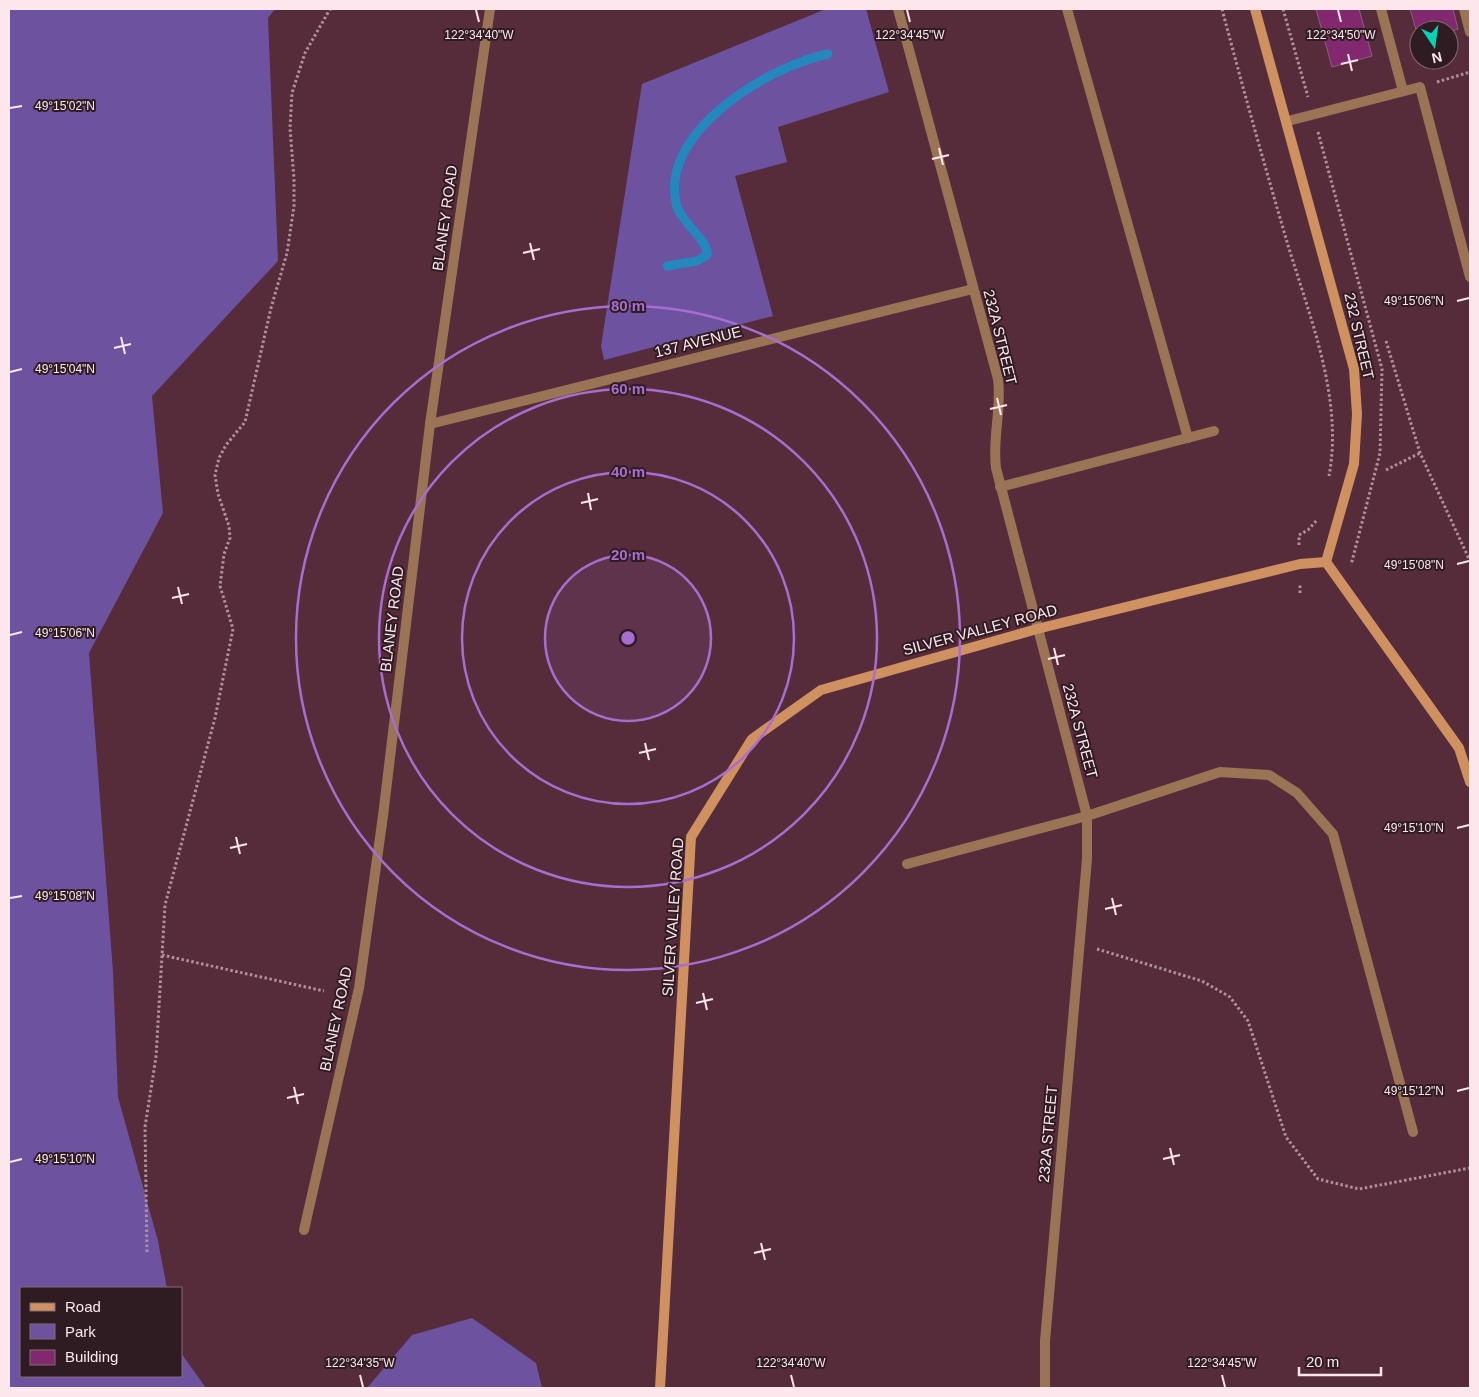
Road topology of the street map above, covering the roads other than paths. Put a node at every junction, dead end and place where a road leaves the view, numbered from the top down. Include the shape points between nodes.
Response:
1 (490, 9) edge
2 (898, 9) edge
3 (1067, 9) edge
4 (1255, 9) edge
5 (1381, 9) edge
6 (1464, 9) edge
7 (1470, 32) edge
8 (1403, 91) junction
9 (1288, 121) junction
10 (1470, 277) edge
11 (973, 289) junction
12 (430, 424) junction
13 (1214, 431) dead end
14 (1188, 438) junction
15 (1000, 487) junction
16 (1326, 562) junction
17 (1037, 629) junction
18 (1470, 782) edge
19 (1087, 816) junction
20 (907, 864) dead end
21 (1413, 1132) dead end
22 (304, 1230) dead end
23 (660, 1388) edge
24 (1045, 1388) edge

1 - 12 street, BLANEY ROAD
2 - 11 street, 232A STREET
3 - 14 street
4 - 9 street, 232 STREET
5 - 8 street
6 - 7 street
8 - 9 street
8 - 10 street via 1420,86
9 - 16 street, 232 STREET via 1354,369 1357,414 1354,464
11 - 12 street, 137 AVENUE
11 - 15 street, 232A STREET via 1000,392 995,458
12 - 22 street, BLANEY ROAD via 360,988
13 - 14 street
14 - 15 street
15 - 17 street, 232A STREET
16 - 17 street, SILVER VALLEY ROAD via 1300,564
16 - 18 street via 1459,748
17 - 19 street, 232A STREET
17 - 23 street, SILVER VALLEY ROAD via 821,690 752,739 691,837
19 - 20 street
19 - 21 street via 1220,772 1269,775 1297,793 1333,834
19 - 24 street, 232A STREET via 1045,1341

